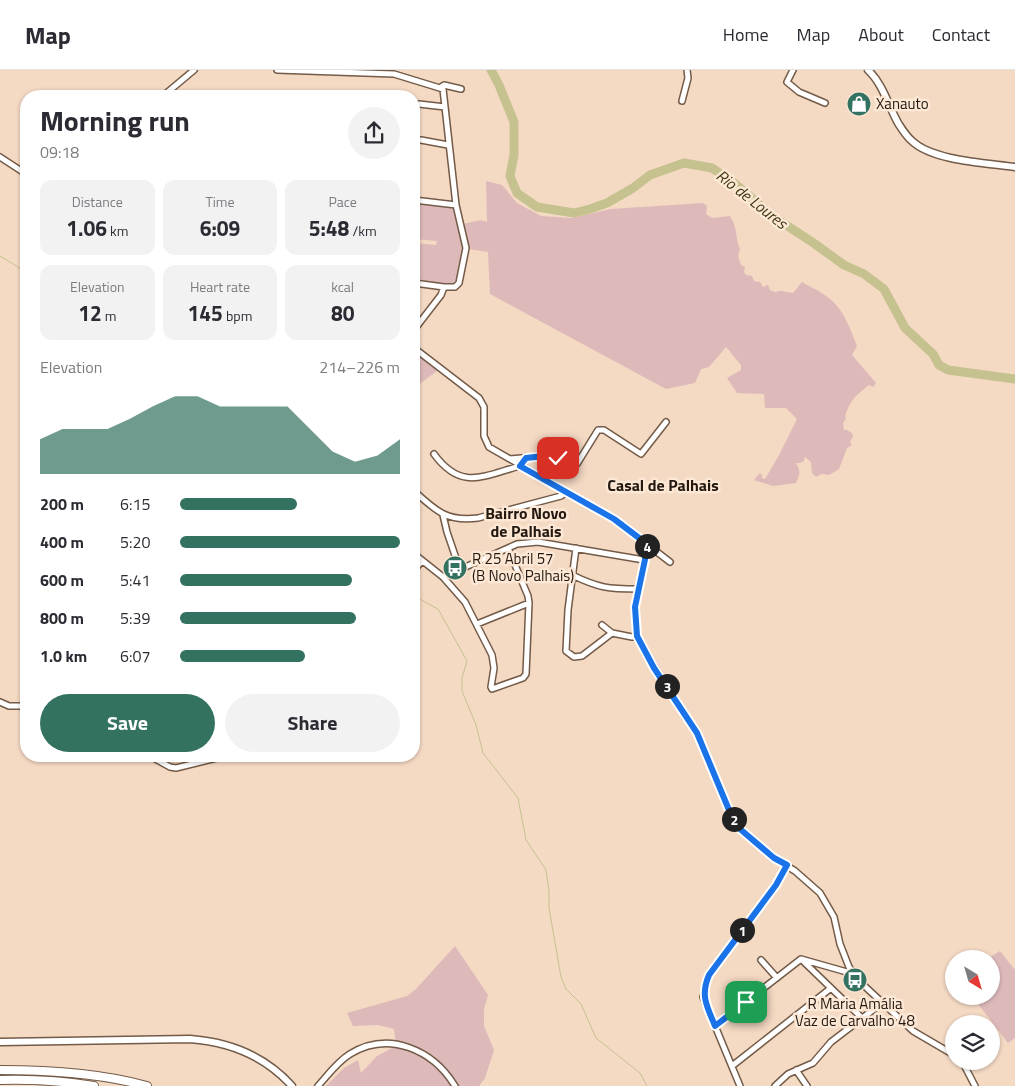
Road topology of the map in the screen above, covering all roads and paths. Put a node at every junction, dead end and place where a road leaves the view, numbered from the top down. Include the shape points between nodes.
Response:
1 (194, 70) edge
2 (277, 70) edge
3 (687, 70) edge
4 (793, 70) edge
5 (868, 70) edge
6 (441, 87) junction
7 (461, 89) dead end
8 (170, 90) edge
9 (682, 101) dead end
10 (825, 103) dead end
11 (420, 104) edge
12 (445, 107) junction
13 (421, 140) dead end
14 (448, 145) junction
15 (0, 157) edge
16 (1015, 167) edge
17 (20, 170) edge
18 (420, 201) edge
19 (456, 206) junction
20 (420, 284) edge
21 (444, 287) junction
22 (420, 322) edge
23 (420, 353) edge
24 (666, 422) dead end
25 (434, 454) dead end
26 (526, 458) junction
27 (510, 459) junction
28 (520, 466) junction
29 (568, 492) junction
30 (420, 496) edge
31 (443, 515) junction
32 (459, 519) junction
33 (446, 526) junction
34 (647, 544) junction
35 (508, 548) junction
36 (576, 548) junction
37 (644, 560) junction
38 (422, 561) joint
39 (670, 562) dead end
40 (420, 563) edge
41 (460, 570) junction
42 (572, 575) junction
43 (443, 577) junction
44 (638, 589) junction
45 (529, 603) junction
46 (476, 624) junction
47 (602, 625) dead end
48 (612, 633) junction
49 (637, 636) junction
50 (0, 702) edge
51 (20, 706) edge
52 (160, 762) edge
53 (200, 762) edge
54 (787, 865) junction
55 (801, 959) junction
56 (761, 960) dead end
57 (854, 974) junction
58 (777, 978) junction
59 (832, 988) junction
60 (882, 1003) junction
61 (862, 1018) junction
62 (715, 1026) junction
63 (0, 1042) edge
64 (945, 1050) edge
65 (732, 1066) junction
66 (0, 1070) edge
67 (796, 1070) junction
68 (967, 1070) edge
69 (0, 1080) edge
70 (94, 1086) edge
71 (147, 1086) edge
72 (292, 1086) edge
73 (318, 1086) edge
74 (455, 1086) edge
75 (740, 1086) edge
76 (774, 1086) edge
77 (807, 1086) edge
78 (975, 1086) edge

1 - 8 street
2 - 6 street via 394,74
3 - 9 street
4 - 10 street via 787,82 799,92
5 - 16 main road via 876,78 906,134 918,146 953,159
6 - 7 street
6 - 12 street
11 - 12 street
12 - 14 street
13 - 14 street
14 - 19 street
15 - 17 street
18 - 19 street
19 - 21 street via 466,248 459,283 455,287
20 - 21 street
21 - 22 street
23 - 27 street via 479,398 484,406 484,436 489,447
24 - 26 street via 641,454 604,430 598,430 577,464 544,456
25 - 28 street via 452,473 467,478
26 - 27 street
26 - 28 street
27 - 28 street
28 - 29 street
29 - 32 street via 478,518
29 - 34 street via 614,519
30 - 31 street
31 - 32 street
31 - 33 street
32 - 33 street
33 - 41 street
34 - 37 street
34 - 39 street
35 - 36 street via 538,542
35 - 41 street
35 - 45 street
36 - 37 street
36 - 42 street
37 - 44 street
38 - 40 street
38 - 43 street
41 - 43 street
42 - 44 street via 608,589
42 - 48 street via 566,651 574,657 582,656
43 - 46 street via 465,602
44 - 49 street via 635,607
45 - 46 street
45 - 46 street via 525,676 496,688 490,688 494,661
47 - 48 street
48 - 49 street
49 - 54 street via 697,733 740,829
50 - 51 street
52 - 53 street via 170,768
54 - 57 street via 820,893 830,908 840,944
54 - 62 street via 776,885 709,975 704,997
55 - 57 street
55 - 58 street
55 - 59 street
56 - 58 street
57 - 60 street
58 - 62 street
59 - 61 street
59 - 65 street
60 - 61 street
60 - 64 street via 913,1031
61 - 67 street via 831,1042 814,1063
62 - 65 street
63 - 72 main road via 211,1041 232,1046 272,1066
65 - 75 street
66 - 71 highway via 69,1072
67 - 76 street
67 - 77 street
68 - 78 street
69 - 70 highway
73 - 74 street via 336,1064 350,1054 367,1046 389,1044 418,1050 447,1073

